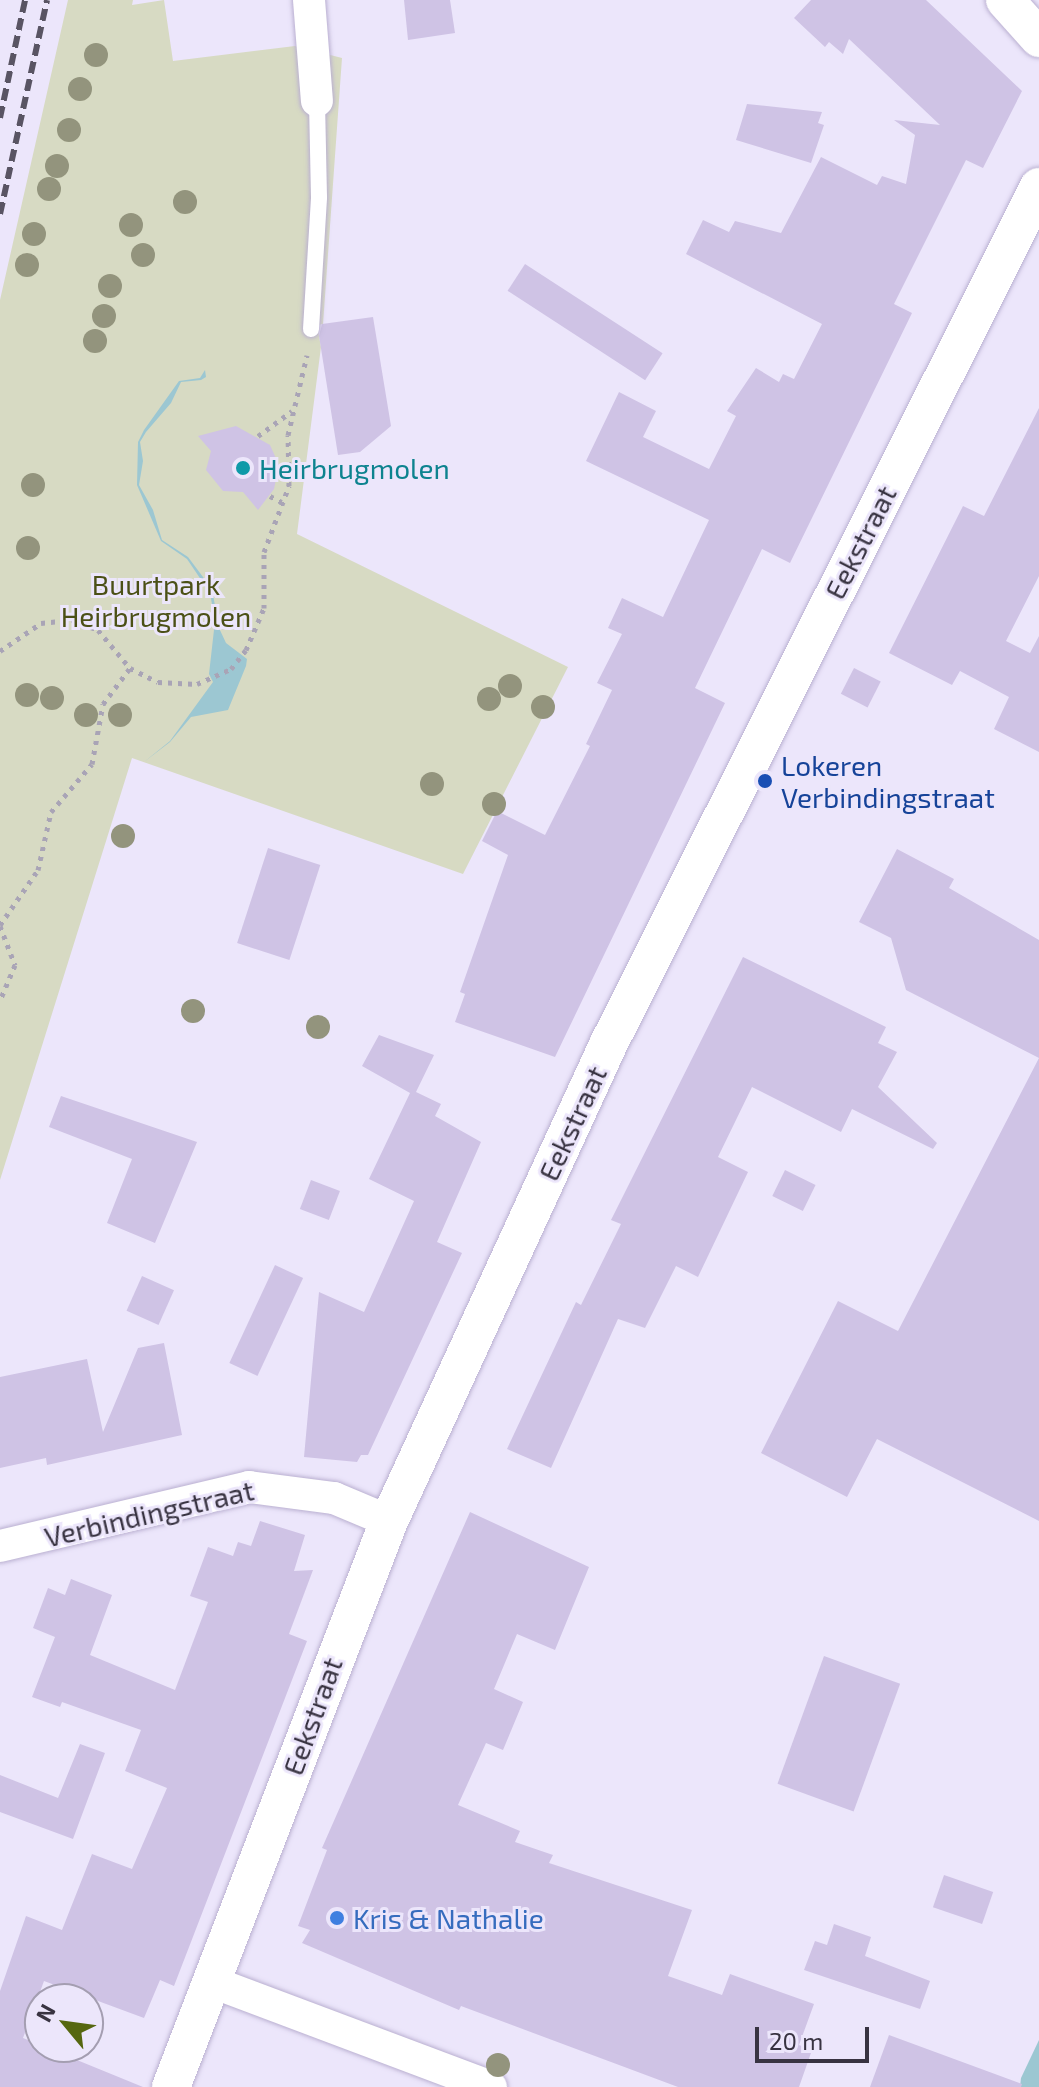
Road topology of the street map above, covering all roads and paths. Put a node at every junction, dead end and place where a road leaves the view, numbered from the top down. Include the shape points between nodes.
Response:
1 (309, 0) edge
2 (1005, 0) edge
3 (1039, 38) edge
4 (317, 101) joint
5 (1039, 187) edge
6 (311, 329) joint
7 (294, 411) junction
8 (258, 436) dead end
9 (270, 496) dead end
10 (282, 502) junction
11 (0, 651) edge
12 (130, 668) junction
13 (0, 926) edge
14 (0, 1001) edge
15 (389, 1521) junction
16 (0, 1546) edge
17 (212, 1982) junction
18 (171, 2087) edge
19 (491, 2087) edge

1 - 4 street
2 - 3 street
4 - 6 lane via 319,197
5 - 15 street, Eekstraat via 616,1029
6 - 7 path
7 - 8 path
7 - 10 path via 288,435 292,468
9 - 10 path
10 - 12 path via 268,531 264,608 249,644 220,676 171,685
11 - 12 path via 41,623 72,620 98,630
12 - 13 path via 103,704 92,764 51,812 38,870
13 - 14 path via 15,965
15 - 16 street, Verbindingstraat via 322,1496 249,1487
15 - 17 street, Eekstraat
17 - 18 street, Eekstraat
17 - 19 street

